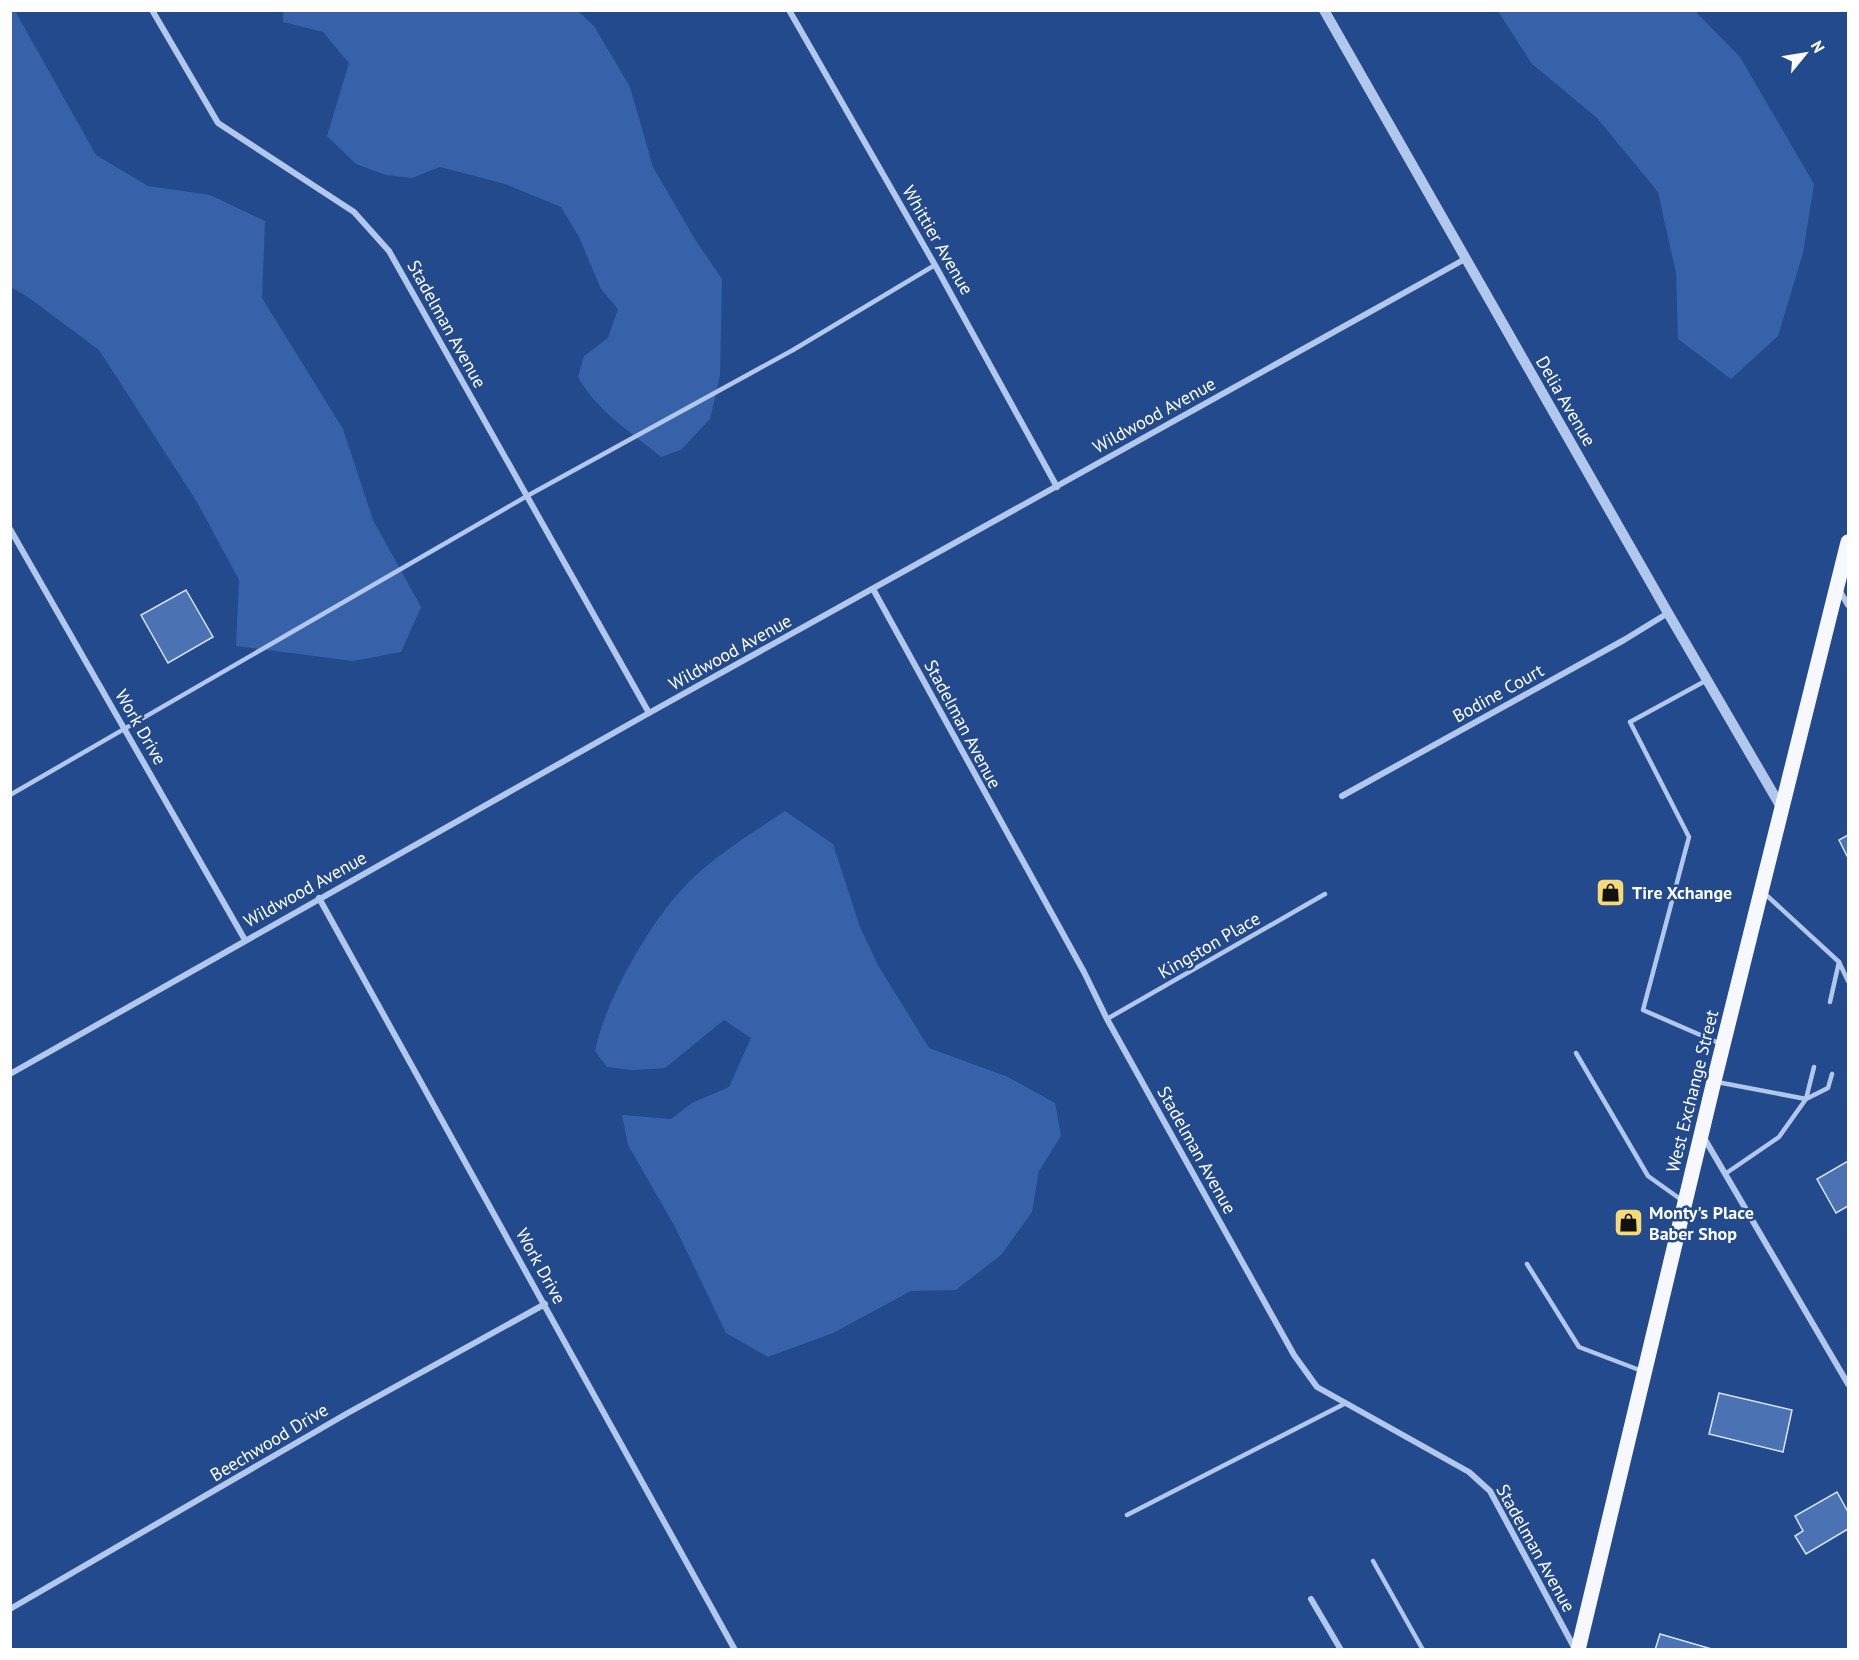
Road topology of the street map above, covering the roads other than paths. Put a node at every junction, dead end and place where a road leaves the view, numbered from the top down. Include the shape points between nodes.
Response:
1 (152, 10) edge
2 (789, 10) edge
3 (1324, 10) edge
4 (1465, 259) junction
5 (935, 265) junction
6 (1057, 487) junction
7 (527, 496) junction
8 (10, 528) edge
9 (1848, 542) edge
10 (1838, 586) junction
11 (873, 589) junction
12 (1848, 605) edge
13 (1668, 613) junction
14 (1707, 680) junction
15 (649, 714) junction
16 (126, 730) junction
17 (10, 795) edge
18 (1342, 796) dead end
19 (1782, 807) junction
20 (1761, 890) junction
21 (1325, 894) dead end
22 (319, 898) junction
23 (245, 940) junction
24 (1839, 962) junction
25 (1848, 981) edge
26 (1830, 1002) dead end
27 (1107, 1019) junction
28 (1723, 1045) junction
29 (1576, 1053) dead end
30 (1814, 1067) dead end
31 (10, 1074) edge
32 (1832, 1074) dead end
33 (1714, 1081) junction
34 (1806, 1099) junction
35 (1701, 1134) junction
36 (1725, 1174) junction
37 (1685, 1203) junction
38 (1527, 1264) dead end
39 (545, 1304) junction
40 (1645, 1372) junction
41 (1848, 1384) edge
42 (1346, 1403) junction
43 (1127, 1515) dead end
44 (1373, 1561) dead end
45 (1311, 1599) dead end
46 (10, 1609) edge
47 (735, 1650) edge
48 (1341, 1650) edge
49 (1423, 1650) edge
50 (1577, 1650) edge

1 - 7 street, Stadelman Avenue via 218,123 354,212 388,250
2 - 5 street, Whittier Avenue
3 - 4 street, Delia Avenue
4 - 6 street, Wildwood Avenue
4 - 13 street, Delia Avenue
5 - 6 street, Whittier Avenue
5 - 7 lane via 793,350
6 - 11 street, Wildwood Avenue
7 - 15 street, Stadelman Avenue
7 - 16 lane
8 - 16 street, Work Drive
9 - 10 main road, West Exchange Street
10 - 12 street
10 - 19 main road, West Exchange Street
11 - 15 street, Wildwood Avenue
11 - 27 street, Stadelman Avenue
13 - 14 street, Delia Avenue
13 - 18 street, Bodine Court
14 - 19 street, Delia Avenue
14 - 28 lane via 1630,722 1689,837 1643,1010
15 - 22 street, Wildwood Avenue
16 - 17 lane
16 - 23 street, Work Drive
19 - 20 main road, West Exchange Street
20 - 24 lane
20 - 28 main road, West Exchange Street
21 - 27 lane, Kingston Place
22 - 23 street, Wildwood Avenue
22 - 39 street, Work Drive
23 - 31 street, Wildwood Avenue
24 - 25 lane
24 - 26 lane
27 - 42 street, Stadelman Avenue via 1294,1355 1317,1387
28 - 33 main road, West Exchange Street
29 - 37 lane via 1648,1176
30 - 34 lane
32 - 34 lane via 1828,1088
33 - 34 lane
33 - 35 main road, West Exchange Street
34 - 36 lane via 1779,1137
35 - 36 street
35 - 37 main road, West Exchange Street
36 - 41 street
37 - 40 main road, West Exchange Street
38 - 40 lane via 1579,1347
39 - 46 street, Beechwood Drive
39 - 47 street, Work Drive
40 - 50 main road, West Exchange Street
42 - 43 lane
42 - 50 street, Stadelman Avenue via 1469,1472 1490,1491
44 - 49 lane
45 - 48 street

